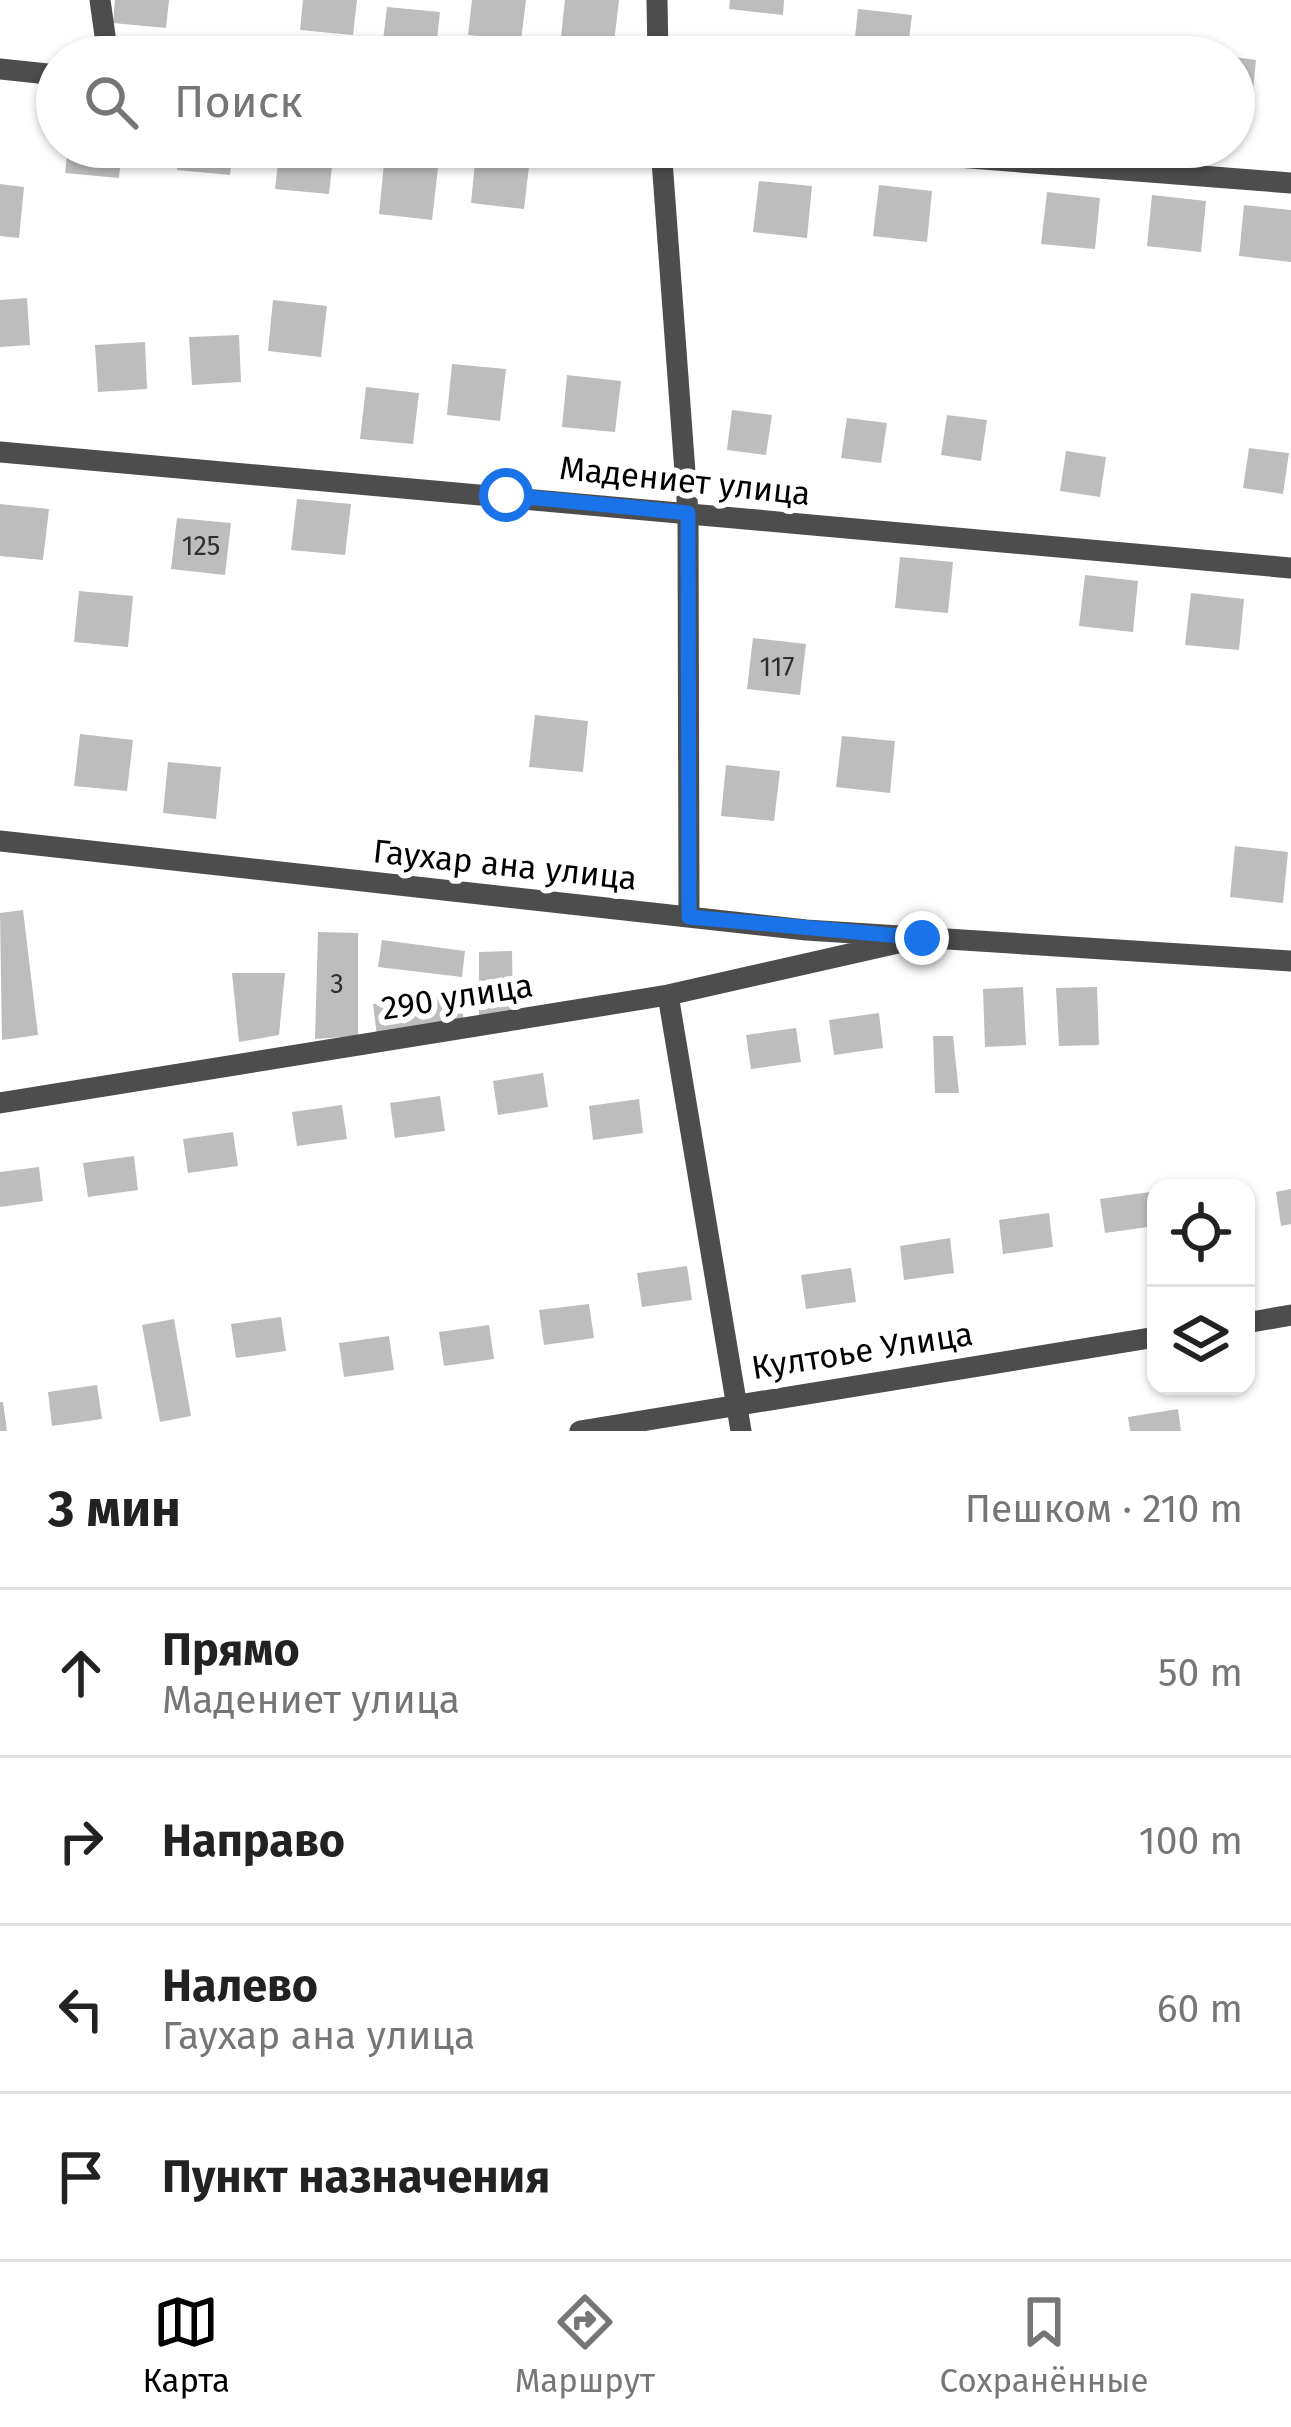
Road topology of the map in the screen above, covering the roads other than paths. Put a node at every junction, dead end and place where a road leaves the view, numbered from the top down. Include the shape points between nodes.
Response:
1 (100, 0) edge
2 (657, 0) edge
3 (105, 36) edge
4 (658, 36) edge
5 (0, 69) edge
6 (36, 73) edge
7 (663, 168) edge
8 (1098, 168) edge
9 (1291, 183) edge
10 (0, 452) edge
11 (688, 513) junction
12 (1291, 568) edge
13 (0, 841) edge
14 (689, 917) junction
15 (922, 938) junction
16 (1291, 961) edge
17 (668, 995) junction
18 (0, 1103) edge
19 (1291, 1315) edge
20 (1255, 1321) edge
21 (1147, 1338) edge
22 (735, 1403) junction
23 (580, 1431) edge
24 (741, 1431) edge

1 - 3 street
2 - 4 street
5 - 6 street
7 - 11 street
8 - 9 street
10 - 11 street, Мадениет улица
11 - 12 street, Мадениет улица
11 - 14 street
13 - 14 street, Гаухар ана улица
14 - 15 street, Гаухар ана улица
15 - 16 street, Гаухар ана улица
15 - 17 street, 290 улица
17 - 18 street, 290 улица
17 - 22 street
19 - 20 street
21 - 22 street, Култоье Улица
22 - 23 street, Култоье Улица
22 - 24 street

